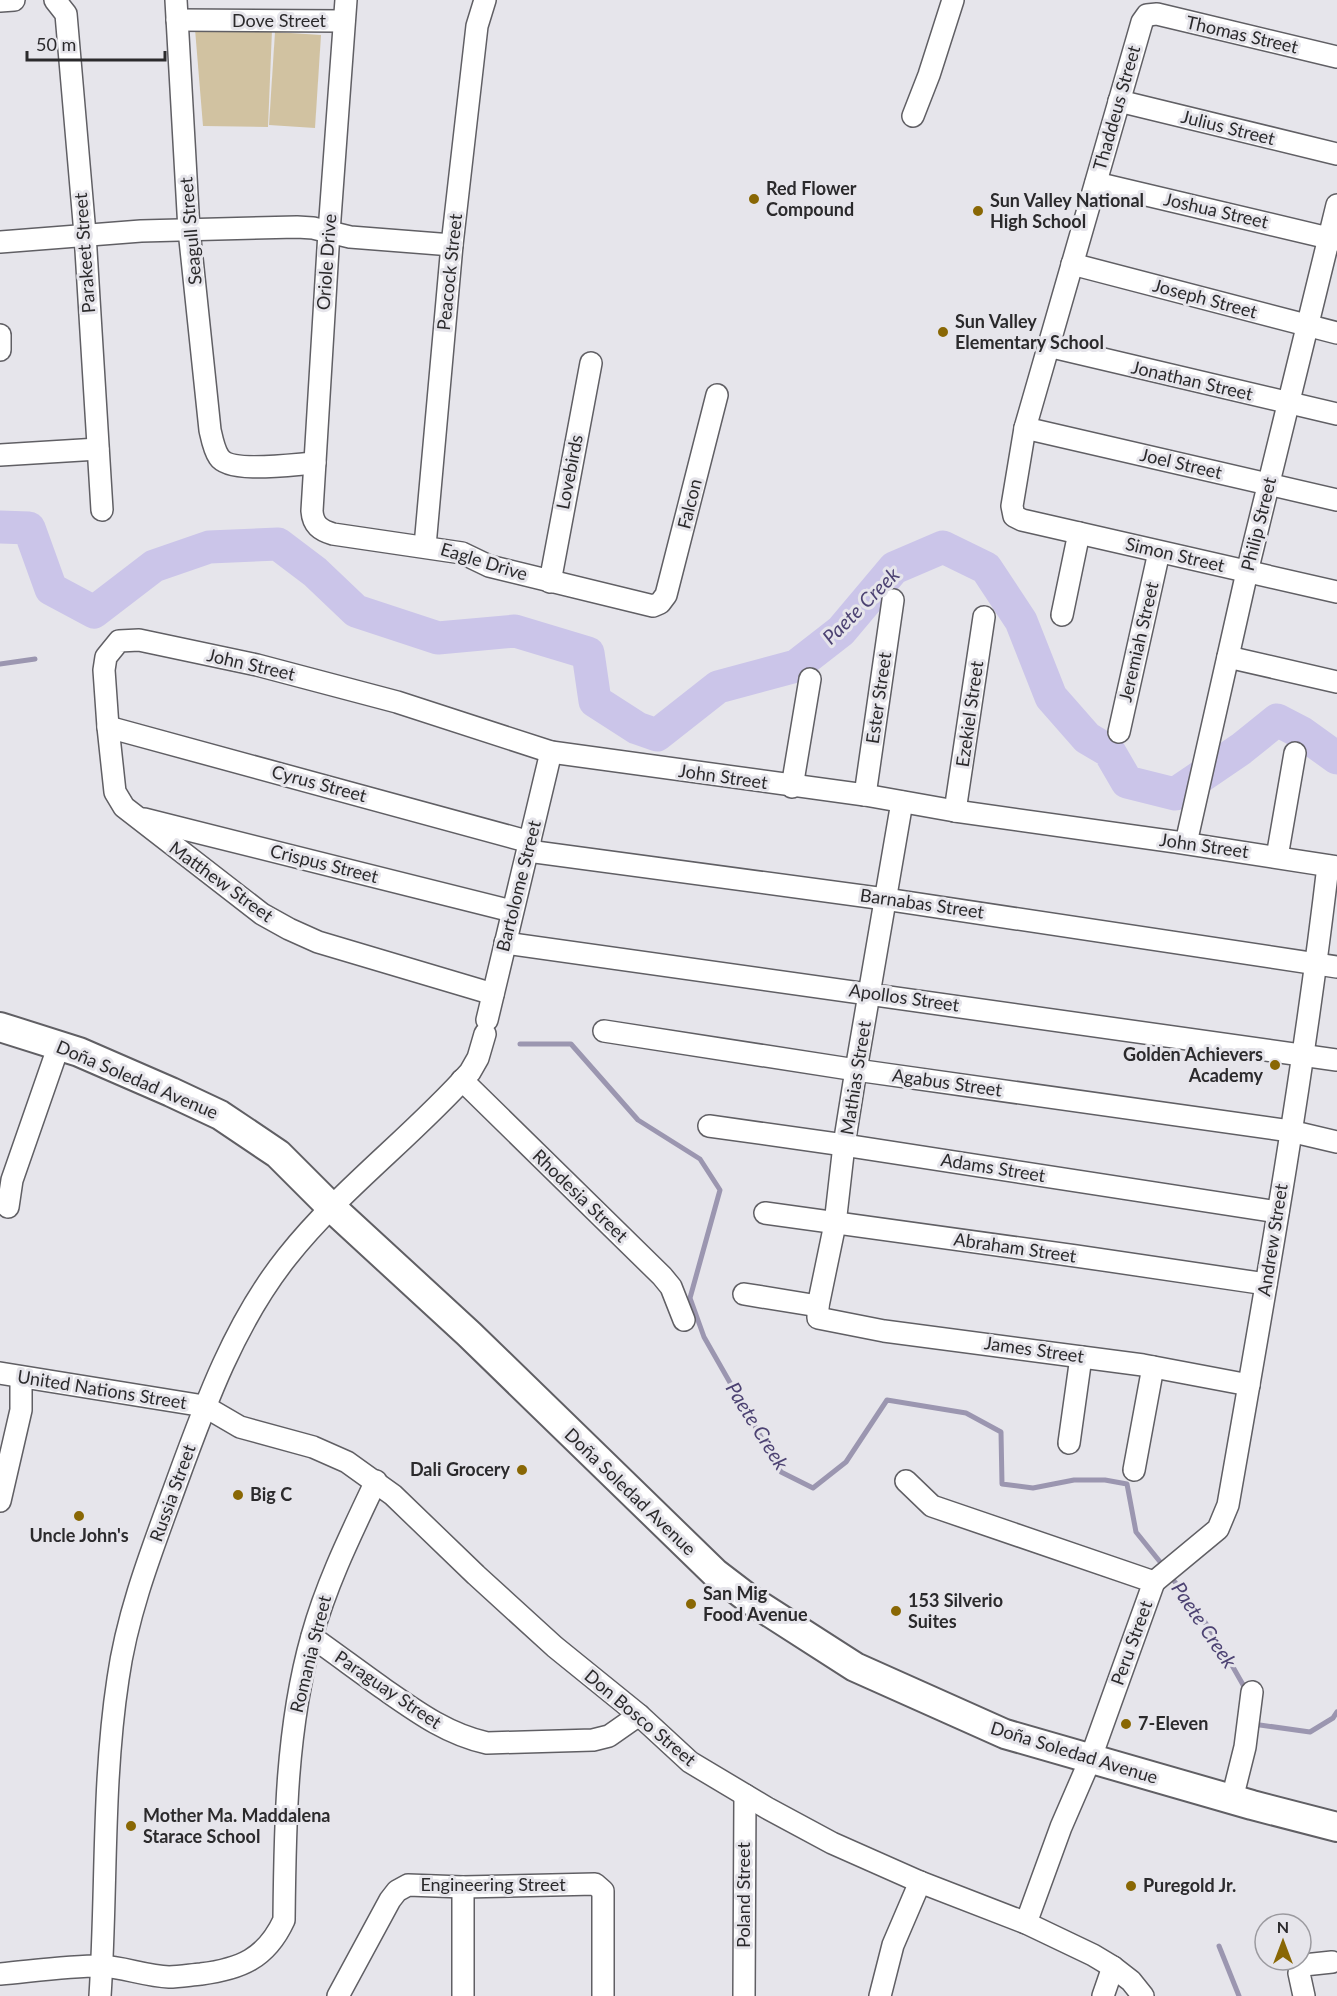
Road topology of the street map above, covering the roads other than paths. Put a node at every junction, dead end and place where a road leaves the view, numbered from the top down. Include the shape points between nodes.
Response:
1 (14, 0) edge
2 (56, 0) edge
3 (485, 0) edge
4 (953, 0) edge
5 (0, 2) edge
6 (177, 10) edge
7 (345, 10) edge
8 (1147, 15) joint
9 (1337, 57) edge
10 (1119, 101) junction
11 (913, 116) dead end
12 (1337, 154) edge
13 (1096, 183) junction
14 (1337, 205) edge
15 (189, 230) junction
16 (329, 232) junction
17 (85, 234) junction
18 (1333, 239) edge
19 (0, 242) edge
20 (452, 245) junction
21 (1072, 264) junction
22 (1307, 326) junction
23 (1337, 333) edge
24 (1048, 346) junction
25 (591, 363) dead end
26 (717, 396) dead end
27 (1288, 403) junction
28 (1337, 414) edge
29 (1025, 428) junction
30 (98, 449) junction
31 (0, 455) edge
32 (315, 463) junction
33 (1269, 484) junction
34 (1337, 500) edge
35 (102, 510) dead end
36 (1014, 516) joint
37 (315, 524) joint
38 (1078, 533) junction
39 (424, 546) junction
40 (1160, 552) junction
41 (1247, 572) junction
42 (550, 582) junction
43 (1337, 592) edge
44 (894, 600) dead end
45 (653, 606) joint
46 (1062, 615) dead end
47 (984, 617) dead end
48 (119, 641) joint
49 (1228, 657) junction
50 (810, 679) dead end
51 (1337, 682) edge
52 (108, 727) junction
53 (1119, 732) dead end
54 (551, 752) junction
55 (1295, 753) dead end
56 (792, 787) junction
57 (865, 795) junction
58 (902, 802) junction
59 (955, 811) junction
60 (135, 817) junction
61 (1186, 843) junction
62 (529, 846) junction
63 (1277, 857) junction
64 (1333, 866) edge
65 (885, 898) junction
66 (512, 911) junction
67 (505, 943) junction
68 (1316, 963) junction
69 (1337, 967) edge
70 (870, 993) junction
71 (493, 994) junction
72 (0, 1027) edge
73 (604, 1031) dead end
74 (59, 1046) junction
75 (1302, 1054) junction
76 (1337, 1060) edge
77 (856, 1070) junction
78 (462, 1080) junction
79 (709, 1126) dead end
80 (1290, 1131) junction
81 (1337, 1142) edge
82 (844, 1145) junction
83 (8, 1208) dead end
84 (331, 1208) junction
85 (1278, 1212) junction
86 (765, 1213) dead end
87 (835, 1224) junction
88 (1266, 1284) junction
89 (744, 1294) dead end
90 (818, 1312) junction
91 (684, 1320) dead end
92 (1082, 1357) junction
93 (1153, 1367) junction
94 (0, 1373) edge
95 (21, 1377) junction
96 (1249, 1385) junction
97 (204, 1406) junction
98 (1069, 1443) dead end
99 (1134, 1470) dead end
100 (376, 1481) junction
101 (906, 1481) dead end
102 (0, 1501) edge
103 (1161, 1576) junction
104 (312, 1637) junction
105 (1252, 1692) dead end
106 (639, 1715) junction
107 (1090, 1760) junction
108 (745, 1795) junction
109 (1232, 1800) junction
110 (1337, 1827) edge
111 (920, 1882) junction
112 (462, 1887) junction
113 (1026, 1923) junction
114 (1332, 1962) dead end
115 (102, 1966) junction
116 (1113, 1967) junction
117 (0, 1974) edge
118 (100, 1996) edge
119 (338, 1996) edge
120 (463, 1996) edge
121 (603, 1996) edge
122 (744, 1996) edge
123 (880, 1996) edge
124 (1103, 1996) edge
125 (1143, 1996) edge
126 (1304, 1996) edge

1 - 5 street
2 - 17 street, Parakeet Street via 66,14
3 - 20 street, Peacock Street via 477,26
4 - 11 street
6 - 7 street, Dove Street
6 - 15 street, Seagull Street
7 - 16 street, Oriole Drive
8 - 9 street, Thomas Street via 1157,14
8 - 10 street, Thaddeus Street
10 - 12 street, Julius Street
10 - 13 street, Thaddeus Street
13 - 18 street, Joshua Street
13 - 21 street, Thaddeus Street
14 - 18 street, Philip Street
15 - 16 street via 297,227
15 - 17 street
15 - 32 street, Seagull Street via 210,430 220,459 245,467
16 - 20 street
16 - 32 street, Oriole Drive
17 - 19 street
17 - 30 street, Parakeet Street
18 - 22 street, Philip Street
20 - 39 street, Peacock Street
21 - 22 street, Joseph Street
21 - 24 street, Thaddeus Street
22 - 23 street, Joseph Street
22 - 27 street, Philip Street
24 - 27 street, Jonathan Street
24 - 29 street, Thaddeus Street
25 - 42 street, Lovebirds
26 - 45 street, Falcon via 666,596
27 - 28 street, Jonathan Street
27 - 33 street, Philip Street
29 - 33 street, Joel Street
29 - 36 street, Thaddeus Street via 1012,506
30 - 31 street
30 - 35 street, Parakeet Street
32 - 37 street, Oriole Drive
33 - 34 street, Joel Street
33 - 41 street, Philip Street
36 - 38 street, Simon Street
37 - 39 street, Eagle Drive via 333,534
38 - 40 street, Simon Street
38 - 46 street
39 - 42 street, Eagle Drive via 462,553 489,566
40 - 41 street, Simon Street
40 - 53 street, Jeremiah Street
41 - 43 street, Simon Street
41 - 49 street, Philip Street
42 - 45 street, Eagle Drive
44 - 57 street, Ester Street
47 - 59 street, Ezekiel Street
48 - 52 street, Matthew Street via 106,657 104,670
48 - 54 street, John Street via 140,640 257,665 397,702
49 - 51 street
49 - 61 street, Philip Street
50 - 56 street
52 - 60 street, Matthew Street via 115,792
52 - 62 street, Cyrus Street
54 - 56 street, John Street
54 - 62 street, Bartolome Street
55 - 63 street
56 - 57 street, John Street
57 - 58 street, John Street
58 - 59 street, John Street
58 - 65 street, Mathias Street
59 - 61 street, John Street
60 - 66 street, Crispus Street
60 - 71 street, Matthew Street via 262,914 289,929 318,942
61 - 63 street, John Street
62 - 65 street, Barnabas Street
62 - 66 street, Bartolome Street
63 - 64 street, John Street
64 - 68 street, Andrew Street
65 - 68 street, Barnabas Street
65 - 70 street, Mathias Street
66 - 67 street, Bartolome Street
67 - 70 street, Apollos Street
67 - 71 street, Bartolome Street
68 - 69 street, Barnabas Street
68 - 75 street, Andrew Street
70 - 75 street, Apollos Street
70 - 77 street, Mathias Street
71 - 78 street, Bartolome Street via 478,1058
72 - 74 main road, Doña Soledad Avenue
73 - 77 street, Agabus Street
74 - 83 street via 12,1180
74 - 84 main road, Doña Soledad Avenue via 220,1114 278,1154
75 - 76 street, Apollos Street
75 - 80 street, Andrew Street
77 - 80 street, Agabus Street
77 - 82 street, Mathias Street
78 - 84 street, Russia Street
78 - 91 street, Rhodesia Street via 662,1276 671,1287
79 - 82 street, Adams Street
80 - 81 street, Agabus Street
80 - 85 street, Andrew Street
82 - 85 street, Adams Street
82 - 87 street, Mathias Street
84 - 97 street, Russia Street via 264,1288
84 - 107 main road, Doña Soledad Avenue via 469,1334 693,1552 748,1599 855,1667 1005,1734
85 - 88 street, Andrew Street
86 - 87 street, Abraham Street
87 - 88 street, Abraham Street
87 - 90 street, Mathias Street
88 - 96 street, Andrew Street
89 - 90 street, James Street
90 - 92 street, James Street via 884,1331
92 - 93 street, James Street
92 - 98 street
93 - 96 street, James Street
93 - 99 street
94 - 95 street, United Nations Street
95 - 97 street, United Nations Street
95 - 102 street via 21,1410
96 - 103 street, Andrew Street via 1228,1505 1218,1529
97 - 100 street, Don Bosco Street via 240,1427 313,1447
97 - 115 street, Russia Street via 142,1577 118,1680 108,1790
100 - 104 street, Romania Street via 334,1572
100 - 106 street, Don Bosco Street via 555,1647
101 - 103 street, Peru Street via 932,1506
103 - 107 street, Peru Street
104 - 106 street, Paraguay Street via 448,1731 487,1743 593,1740 609,1736
104 - 115 street, Romania Street via 294,1718 284,1920 278,1933 253,1959 220,1972 169,1977
105 - 109 street via 1245,1747
106 - 108 street, Don Bosco Street via 690,1762
107 - 109 main road, Doña Soledad Avenue
107 - 113 street, Peru Street
108 - 111 street, Don Bosco Street via 832,1843
108 - 122 street, Poland Street
109 - 110 main road, Doña Soledad Avenue
111 - 113 street, Don Bosco Street
111 - 123 street via 893,1945
112 - 119 street, Engineering Street via 408,1885 397,1891
112 - 120 street
112 - 121 street, Engineering Street via 595,1884 603,1891
113 - 116 street, Don Bosco Street
114 - 126 street via 1304,1965 1299,1973
115 - 117 street, Romania Street
115 - 118 street, Russia Street
116 - 124 street
116 - 125 street, Don Bosco Street

